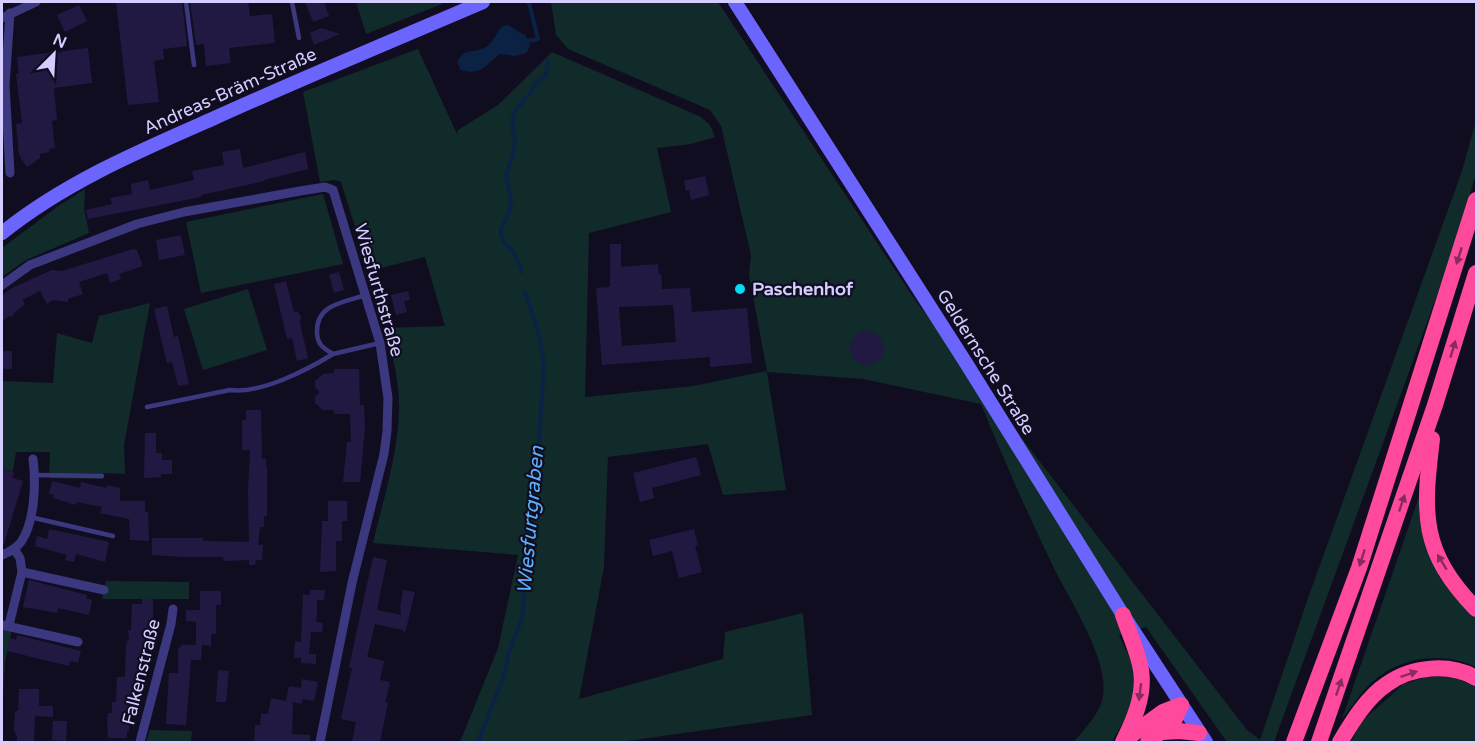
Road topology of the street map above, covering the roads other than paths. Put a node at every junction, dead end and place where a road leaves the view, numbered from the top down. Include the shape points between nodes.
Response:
1 (36, 2) edge
2 (186, 2) edge
3 (292, 2) edge
4 (483, 2) edge
5 (735, 2) edge
6 (6, 15) edge
7 (299, 38) dead end
8 (194, 65) dead end
9 (10, 173) dead end
10 (1476, 200) edge
11 (2, 233) edge
12 (1476, 273) edge
13 (2, 285) edge
14 (366, 295) junction
15 (380, 343) junction
16 (333, 354) junction
17 (1436, 405) junction
18 (147, 407) dead end
19 (33, 459) dead end
20 (35, 474) junction
21 (102, 476) dead end
22 (30, 517) junction
23 (113, 536) dead end
24 (14, 549) junction
25 (2, 555) edge
26 (22, 572) junction
27 (104, 590) dead end
28 (173, 609) dead end
29 (1476, 609) edge
30 (1123, 615) junction
31 (5, 625) edge
32 (78, 642) dead end
33 (1476, 678) edge
34 (1181, 705) junction
35 (1162, 732) junction
36 (1203, 738) edge
37 (140, 742) edge
38 (320, 742) edge
39 (1122, 742) edge
40 (1148, 742) edge
41 (1294, 742) edge
42 (1319, 742) edge
43 (1340, 742) edge

1 - 6 street
2 - 8 lane
3 - 7 lane
4 - 11 main road, Andreas-Bräm-Straße via 120,160 51,197
5 - 30 main road, Geldernsche Straße
6 - 9 street
10 -> 41 highway via 1359,568
17 -> 12 highway
13 - 14 street, Wiesfurthstraße via 30,265 137,224 325,187 333,190
14 - 15 street, Wiesfurthstraße
14 - 16 lane via 325,310 317,321 320,346
15 - 16 lane
15 - 38 street, Wiesfurthstraße via 388,399 386,442
16 - 18 lane via 275,382 240,392 230,390
29 -> 17 highway via 1434,549 1428,527 1425,505
42 -> 17 highway
19 - 20 street
20 - 21 lane
20 - 22 street
22 - 23 lane
22 - 24 street via 21,543
24 - 25 street
24 - 26 street
26 - 27 street
26 - 31 street
28 - 37 street, Falkenstraße
30 - 34 main road, Geldernsche Straße
30 -> 39 highway via 1141,670 1141,694
31 - 32 street
43 -> 33 highway via 1366,704 1386,684 1407,674 1430,668 1452,669
34 - 35 highway via 1174,721
34 - 36 main road, Geldernsche Straße
34 - 39 highway via 1162,711
35 - 36 highway via 1179,731
35 - 40 highway

